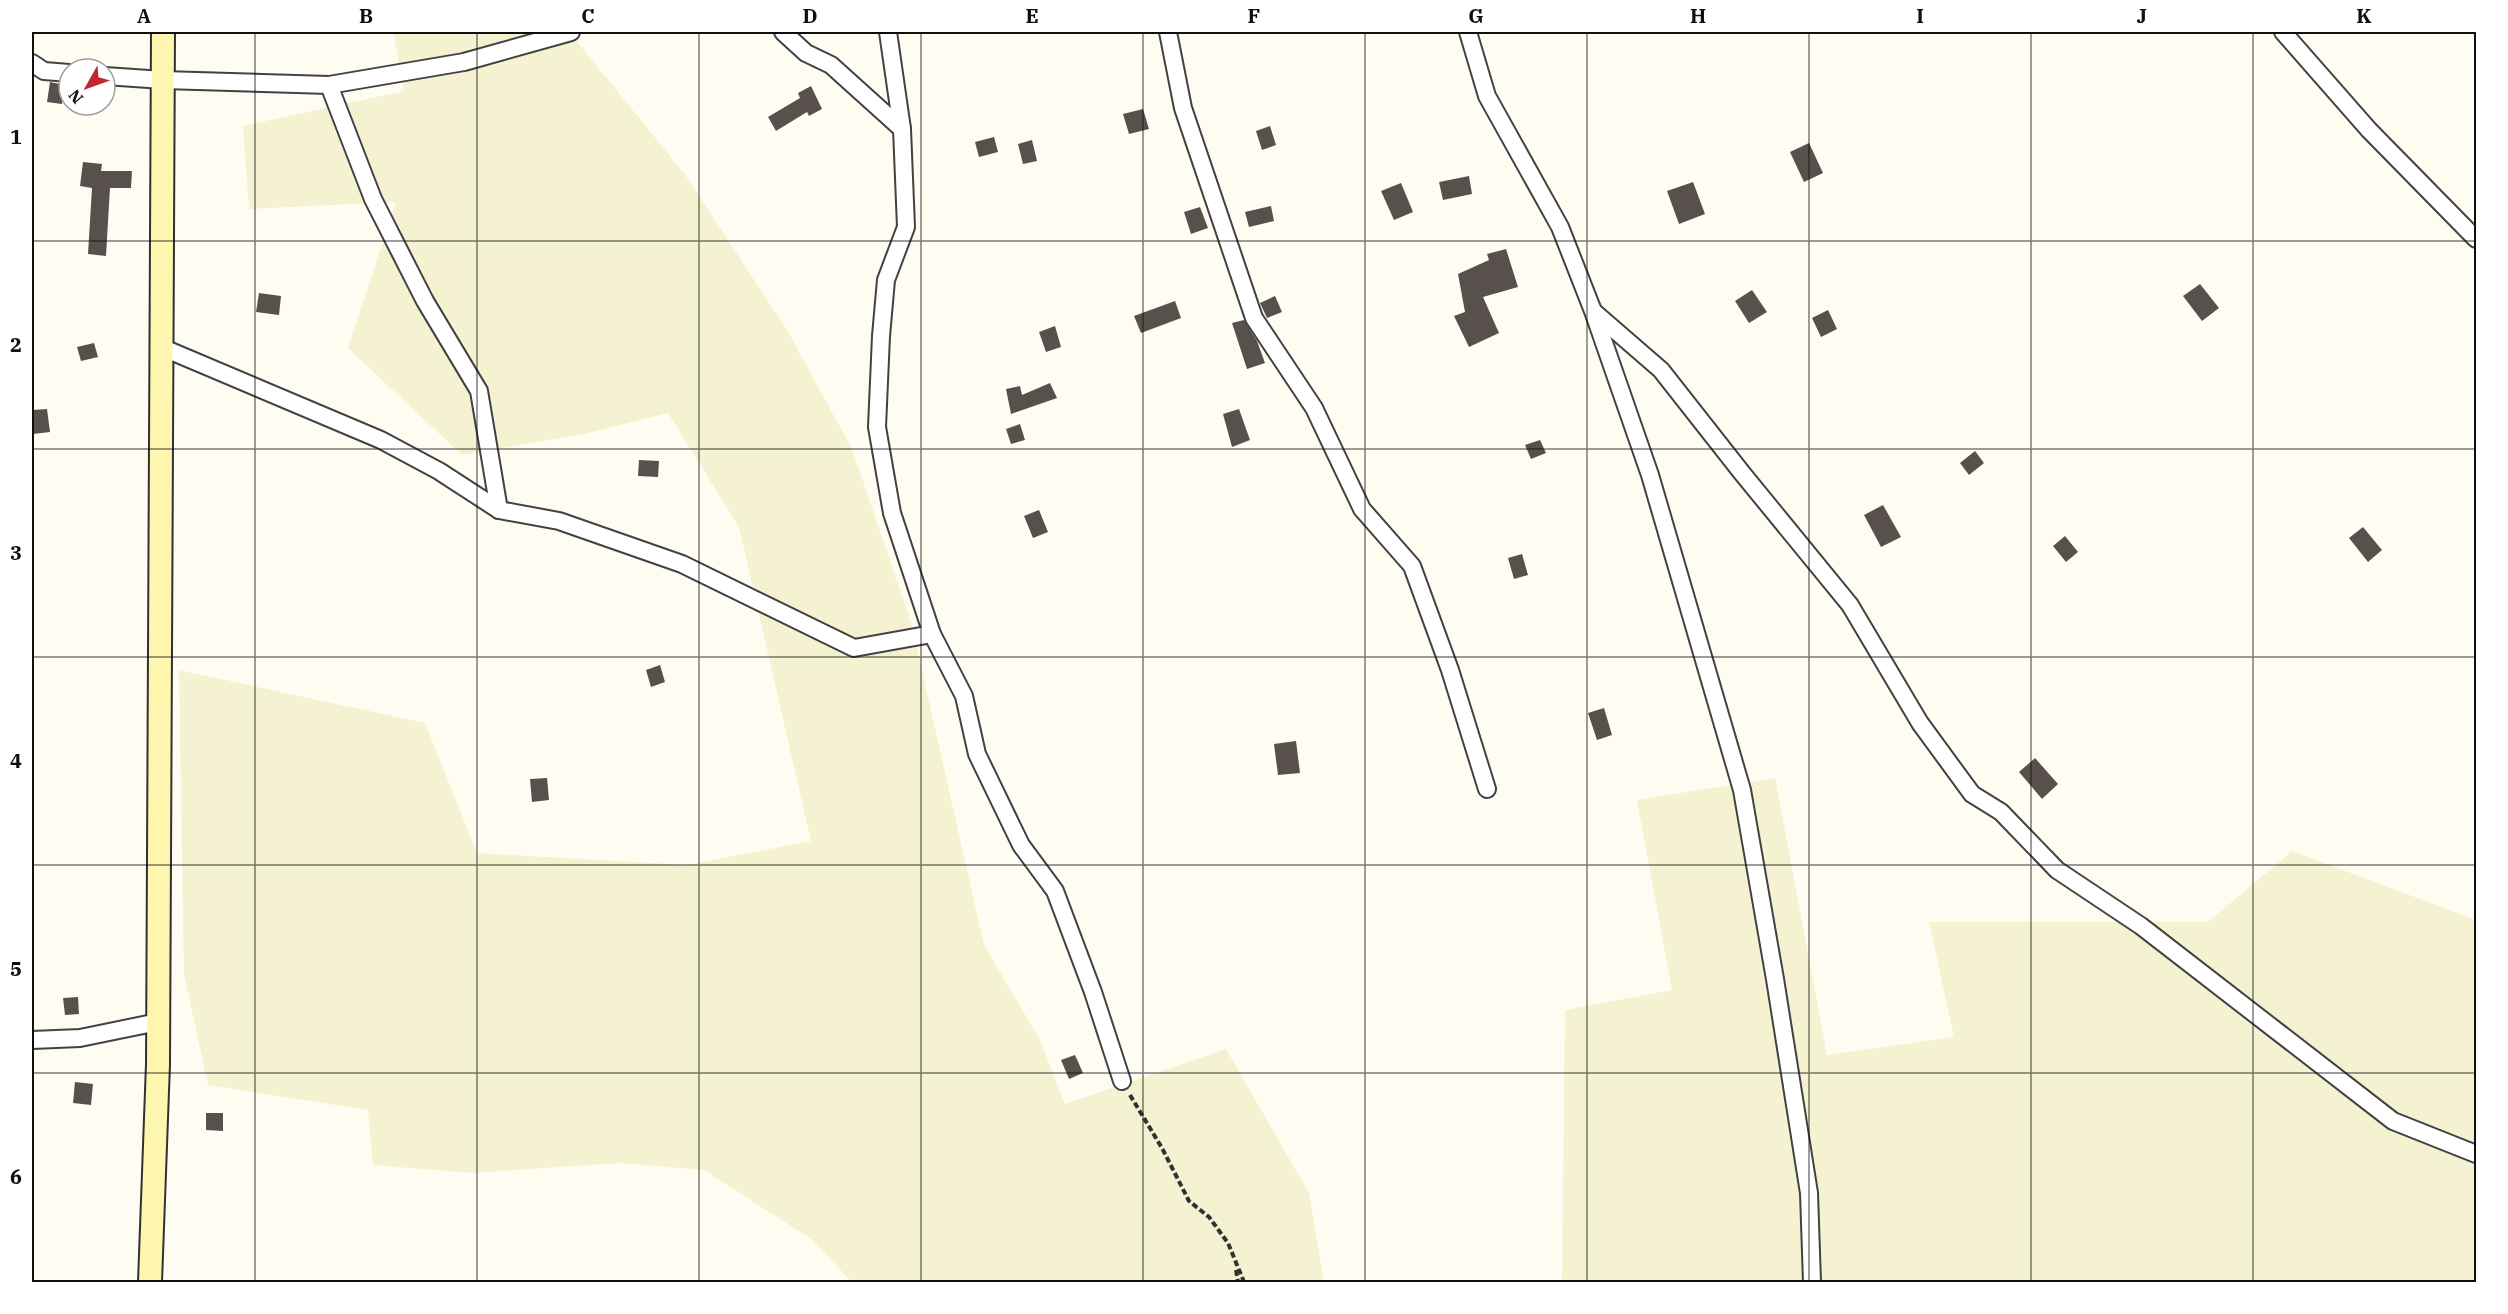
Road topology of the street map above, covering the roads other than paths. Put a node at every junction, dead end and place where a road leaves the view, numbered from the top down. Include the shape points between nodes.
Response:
1 (163, 32) edge
2 (571, 32) edge
3 (783, 32) edge
4 (888, 32) edge
5 (1168, 32) edge
6 (1468, 32) edge
7 (2283, 32) edge
8 (32, 63) edge
9 (57, 72) edge
10 (117, 77) edge
11 (163, 80) junction
12 (329, 85) junction
13 (902, 129) junction
14 (2476, 239) edge
15 (1593, 311) junction
16 (161, 347) junction
17 (499, 510) junction
18 (932, 634) junction
19 (1487, 789) dead end
20 (158, 1022) junction
21 (32, 1040) edge
22 (1122, 1081) road end
23 (2476, 1154) edge
24 (150, 1282) edge
25 (1812, 1282) edge

1 - 11 main road
2 - 12 street via 464,62
3 - 13 street via 806,53 831,65
4 - 13 street
5 - 19 street via 1183,108 1254,318 1314,408 1362,509 1412,566
6 - 15 street via 1487,96 1560,227
7 - 14 street via 2369,130
8 - 9 street via 44,71
10 - 11 street
11 - 12 street
11 - 16 main road
12 - 17 street via 373,199 425,301 479,392
13 - 18 street via 906,227 886,280 877,428 892,513
15 - 23 street via 1661,370 1850,605 1920,723 1972,794 2001,812 2056,870 2141,926 2393,1121
15 - 25 street via 1650,475 1742,790 1809,1193
16 - 17 street via 381,440
16 - 20 main road
17 - 18 street via 559,521 682,564 854,648
18 - 22 street via 964,696 977,754 1022,845 1055,891 1094,992
20 - 21 street via 80,1038
20 - 24 main road

